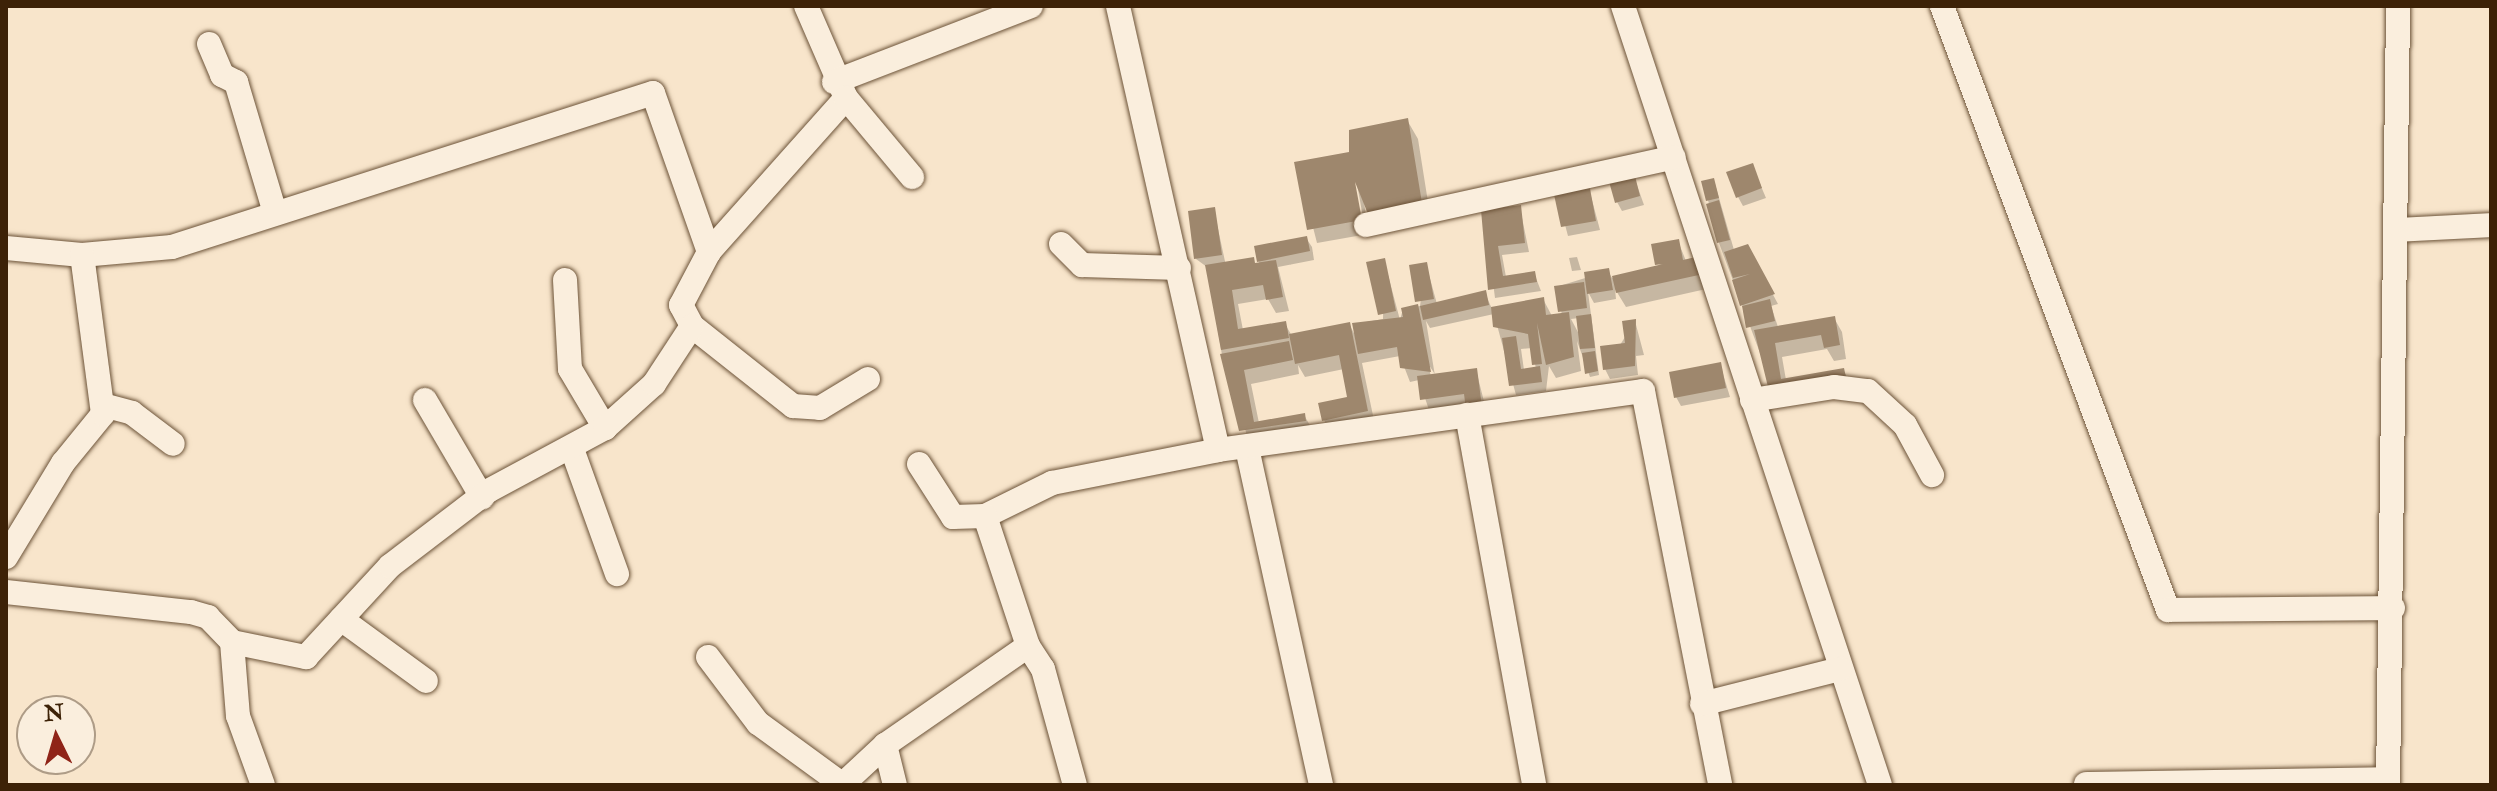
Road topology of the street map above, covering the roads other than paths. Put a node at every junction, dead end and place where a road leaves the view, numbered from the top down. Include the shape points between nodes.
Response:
1 (806, 6) edge
2 (1031, 6) edge
3 (1118, 6) edge
4 (1623, 6) edge
5 (1942, 6) edge
6 (2398, 6) edge
7 (209, 44) dead end
8 (840, 90) junction
9 (1674, 157) junction
10 (912, 177) dead end
11 (275, 213) junction
12 (1366, 225) dead end
13 (2491, 225) edge
14 (2396, 230) junction
15 (1061, 244) dead end
16 (6, 248) edge
17 (709, 252) junction
18 (82, 255) junction
19 (1179, 268) junction
20 (565, 280) dead end
21 (692, 326) junction
22 (868, 379) dead end
23 (425, 400) dead end
24 (1752, 400) junction
25 (103, 405) junction
26 (1467, 415) junction
27 (605, 428) junction
28 (173, 444) dead end
29 (1247, 448) junction
30 (572, 449) junction
31 (1218, 450) junction
32 (919, 464) dead end
33 (1932, 475) dead end
34 (482, 497) junction
35 (985, 516) junction
36 (6, 557) edge
37 (617, 574) dead end
38 (6, 592) edge
39 (2393, 608) junction
40 (341, 619) junction
41 (232, 642) junction
42 (1028, 646) junction
43 (708, 657) dead end
44 (1840, 669) junction
45 (426, 681) dead end
46 (1702, 704) junction
47 (885, 745) junction
48 (2388, 782) edge
49 (2086, 784) edge
50 (263, 785) edge
51 (842, 785) edge
52 (895, 785) edge
53 (1075, 785) edge
54 (1321, 785) edge
55 (1534, 785) edge
56 (1720, 785) edge
57 (1880, 785) edge

1 - 8 street
2 - 8 street
3 - 19 street
4 - 9 street
5 - 39 street via 2168,610
6 - 14 street
7 - 11 street via 222,75 236,82
8 - 10 street
8 - 17 street
9 - 12 street
9 - 24 street
11 - 17 street via 653,93
11 - 18 street via 172,247
13 - 14 street
14 - 39 street
15 - 19 street via 1082,265
16 - 18 street
17 - 21 street via 681,297
18 - 25 street
19 - 31 street
20 - 27 street via 570,369
21 - 22 street via 805,410
21 - 27 street via 654,384
23 - 34 street
24 - 33 street via 1834,387 1868,391 1905,425
24 - 44 street
25 - 28 street via 132,413
25 - 36 street via 98,425 63,463
26 - 29 street
26 - 46 street via 1643,391
26 - 55 street
27 - 30 street
29 - 31 street
29 - 54 street
30 - 34 street
30 - 37 street
31 - 35 street via 1052,483
32 - 35 street via 953,517
34 - 40 street via 390,566
35 - 42 street
38 - 41 street via 191,612 208,617
39 - 48 street
40 - 41 street via 306,657
40 - 45 street
41 - 50 street via 238,716
42 - 47 street
42 - 53 street via 1043,669
43 - 51 street via 758,723
44 - 46 street
44 - 57 street
46 - 56 street
47 - 51 street
47 - 52 street
48 - 49 street

